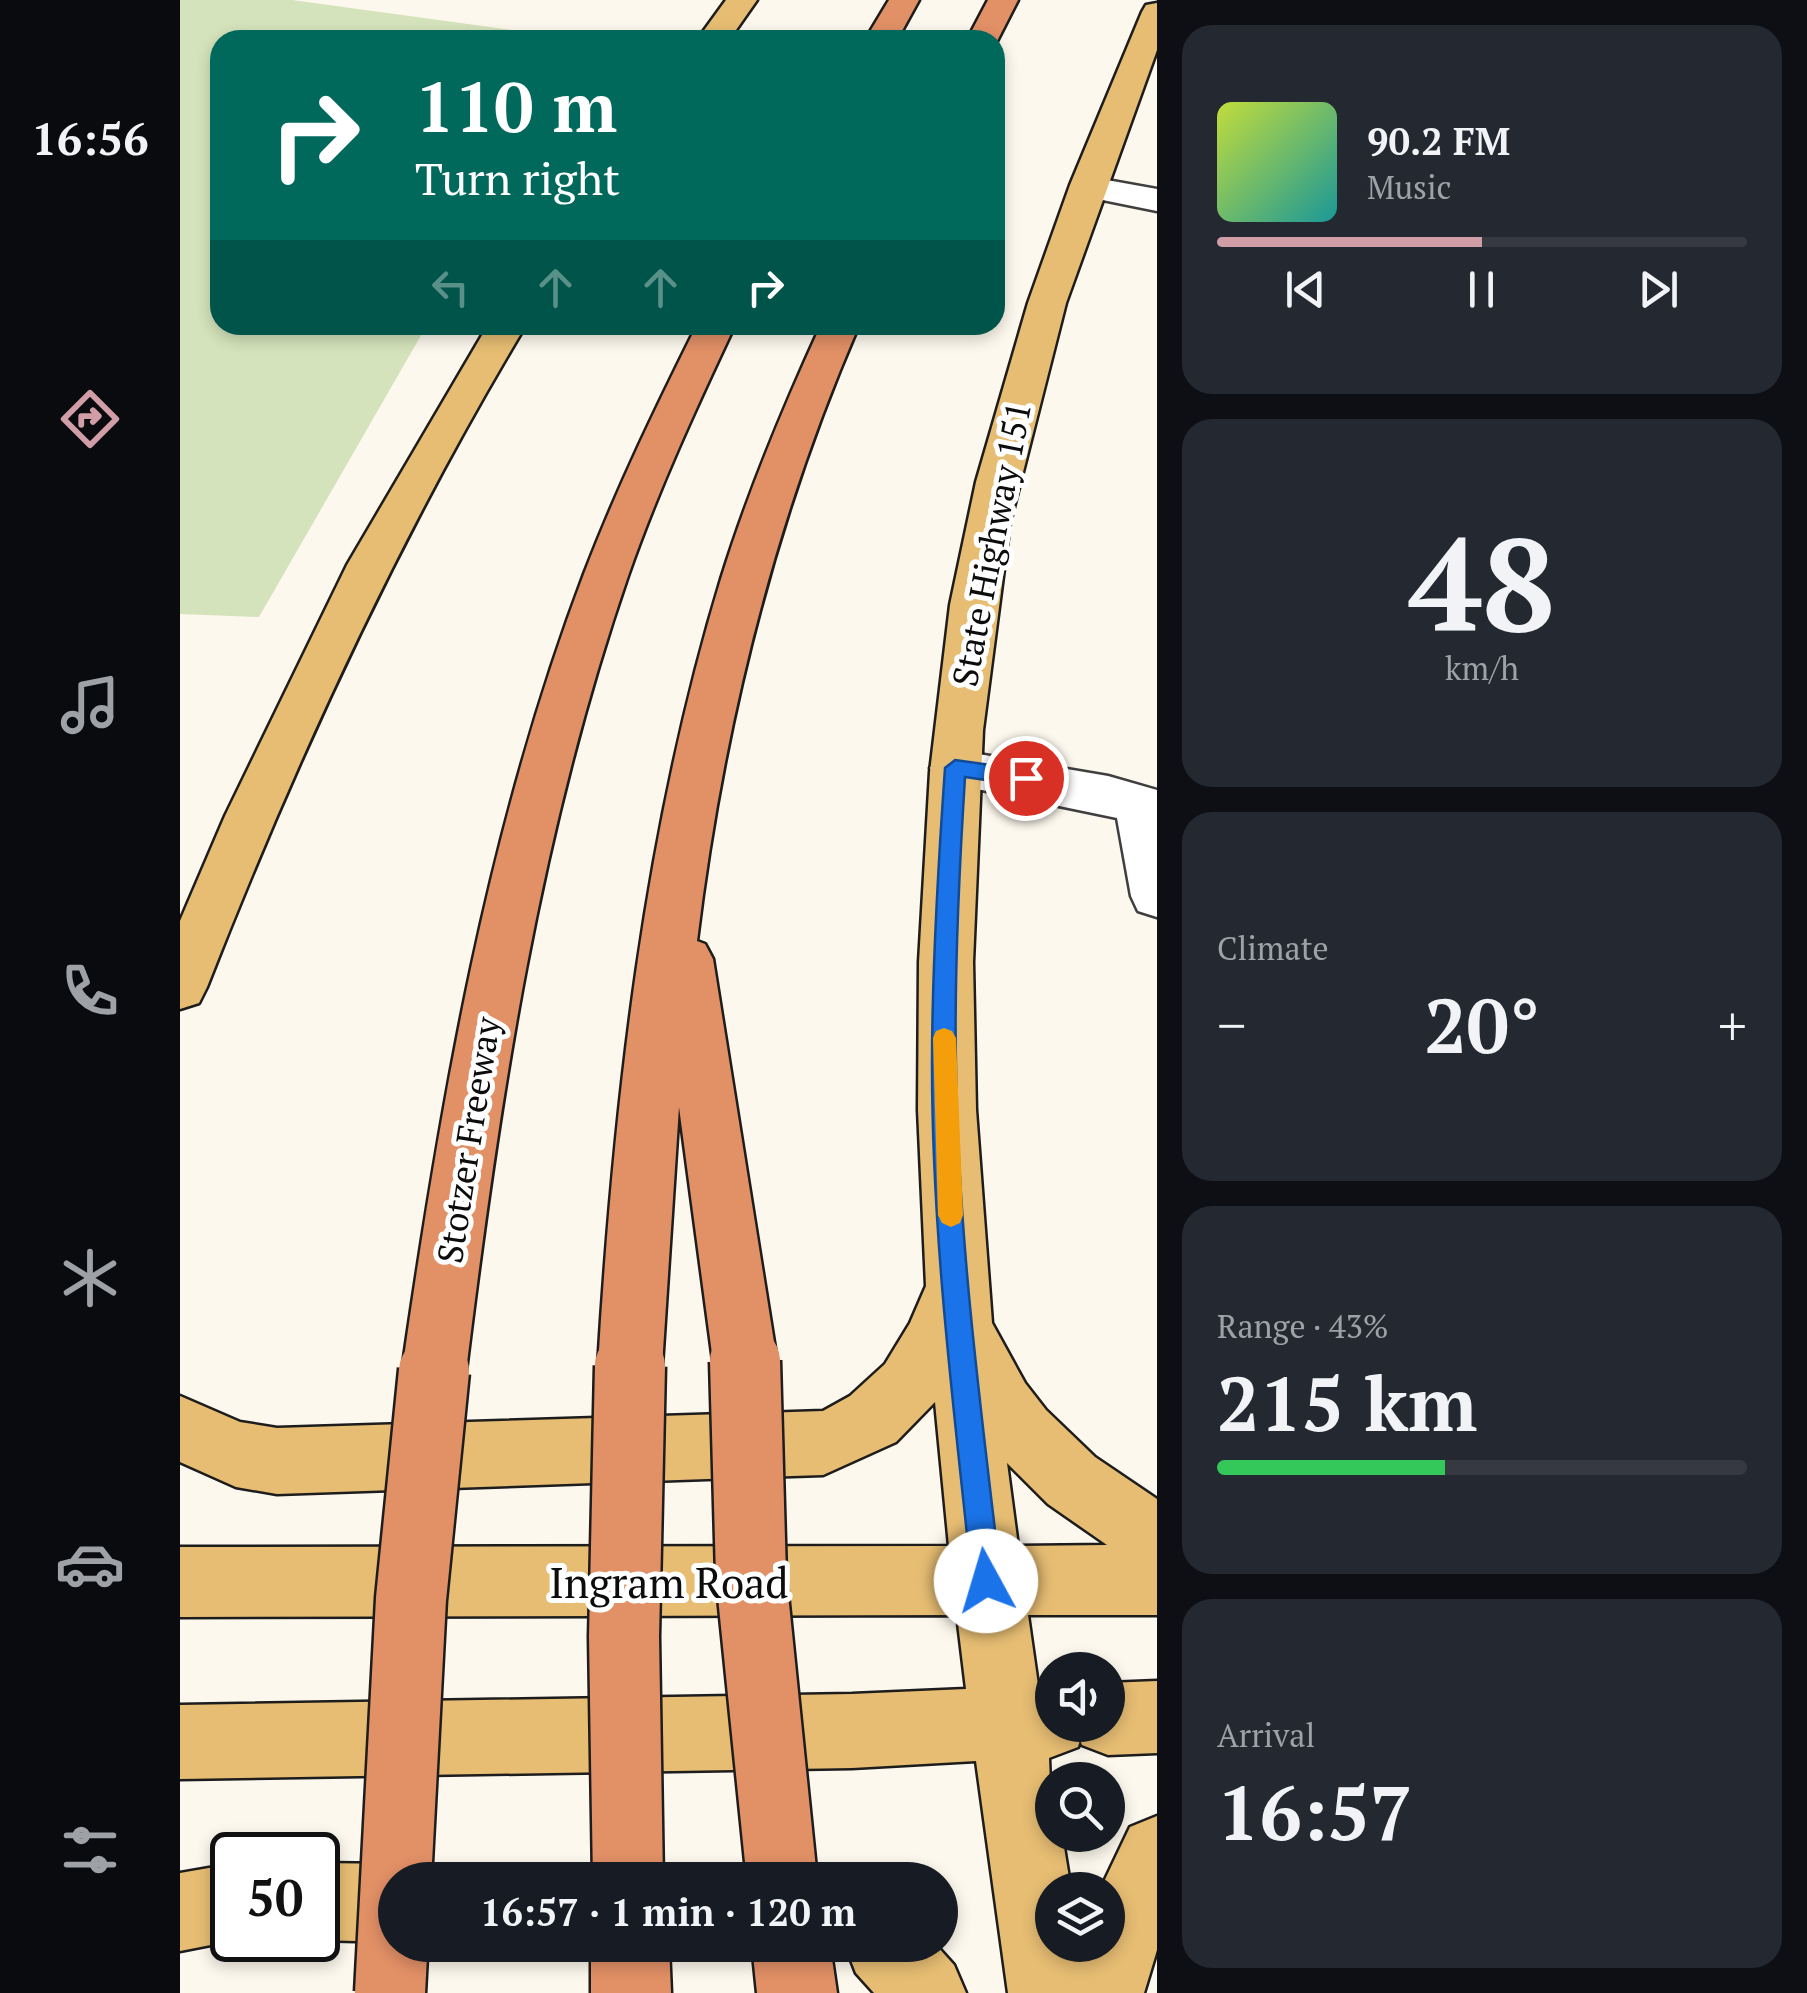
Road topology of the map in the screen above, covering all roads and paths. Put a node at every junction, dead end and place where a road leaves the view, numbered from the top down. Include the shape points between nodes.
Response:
1 (742, 0) edge
2 (904, 0) edge
3 (1003, 0) edge
4 (1157, 13) edge
5 (720, 30) edge
6 (887, 30) edge
7 (988, 30) edge
8 (1090, 188) junction
9 (1157, 200) edge
10 (501, 335) edge
11 (711, 335) edge
12 (836, 335) edge
13 (955, 768) junction
14 (1148, 809) edge
15 (675, 887) junction
16 (1157, 896) edge
17 (180, 986) edge
18 (955, 1290) junction
19 (180, 1428) edge
20 (1157, 1536) edge
21 (1157, 1580) edge
22 (986, 1581) junction
23 (180, 1582) edge
24 (1157, 1717) edge
25 (1125, 1718) edge
26 (1030, 1722) edge
27 (180, 1742) edge
28 (1157, 1854) edge
29 (628, 1862) edge
30 (780, 1862) edge
31 (340, 1902) edge
32 (378, 1903) edge
33 (210, 1907) edge
34 (180, 1912) edge
35 (630, 1962) edge
36 (793, 1962) edge
37 (901, 1962) edge
38 (390, 1993) edge
39 (631, 1993) edge
40 (798, 1993) edge
41 (926, 1993) edge
42 (1048, 1993) edge
43 (1104, 1993) edge

1 - 5 main road
2 - 6 highway
3 - 7 highway
4 - 8 main road, State Highway 151
8 - 9 lane
8 - 13 main road, State Highway 151 via 1028,362 996,483
10 - 17 main road via 436,443 311,682
11 - 38 highway, Stotzer Freeway, bridge via 603,577 539,784 507,918 434,1371 409,1637
12 - 15 highway via 783,456 738,596
13 - 14 lane via 1050,782
13 - 18 main road, State Highway 151 via 944,1065
14 - 16 lane
15 - 29 highway, bridge via 638,1205 630,1366
15 - 30 highway, bridge via 745,1362 751,1576
18 - 19 main road via 937,1339 904,1394 866,1425 823,1443 277,1461 236,1454
18 - 20 main road via 975,1354 1017,1423 1070,1481
18 - 22 main road, State Highway 151
21 - 22 main road, Ingram Road
22 - 23 main road, Ingram Road
22 - 26 main road, State Highway 151
24 - 25 main road
26 - 27 main road
26 - 42 main road, State Highway 151
28 - 43 main road
31 - 32 main road
33 - 34 main road
35 - 39 highway
36 - 40 highway
37 - 41 main road

